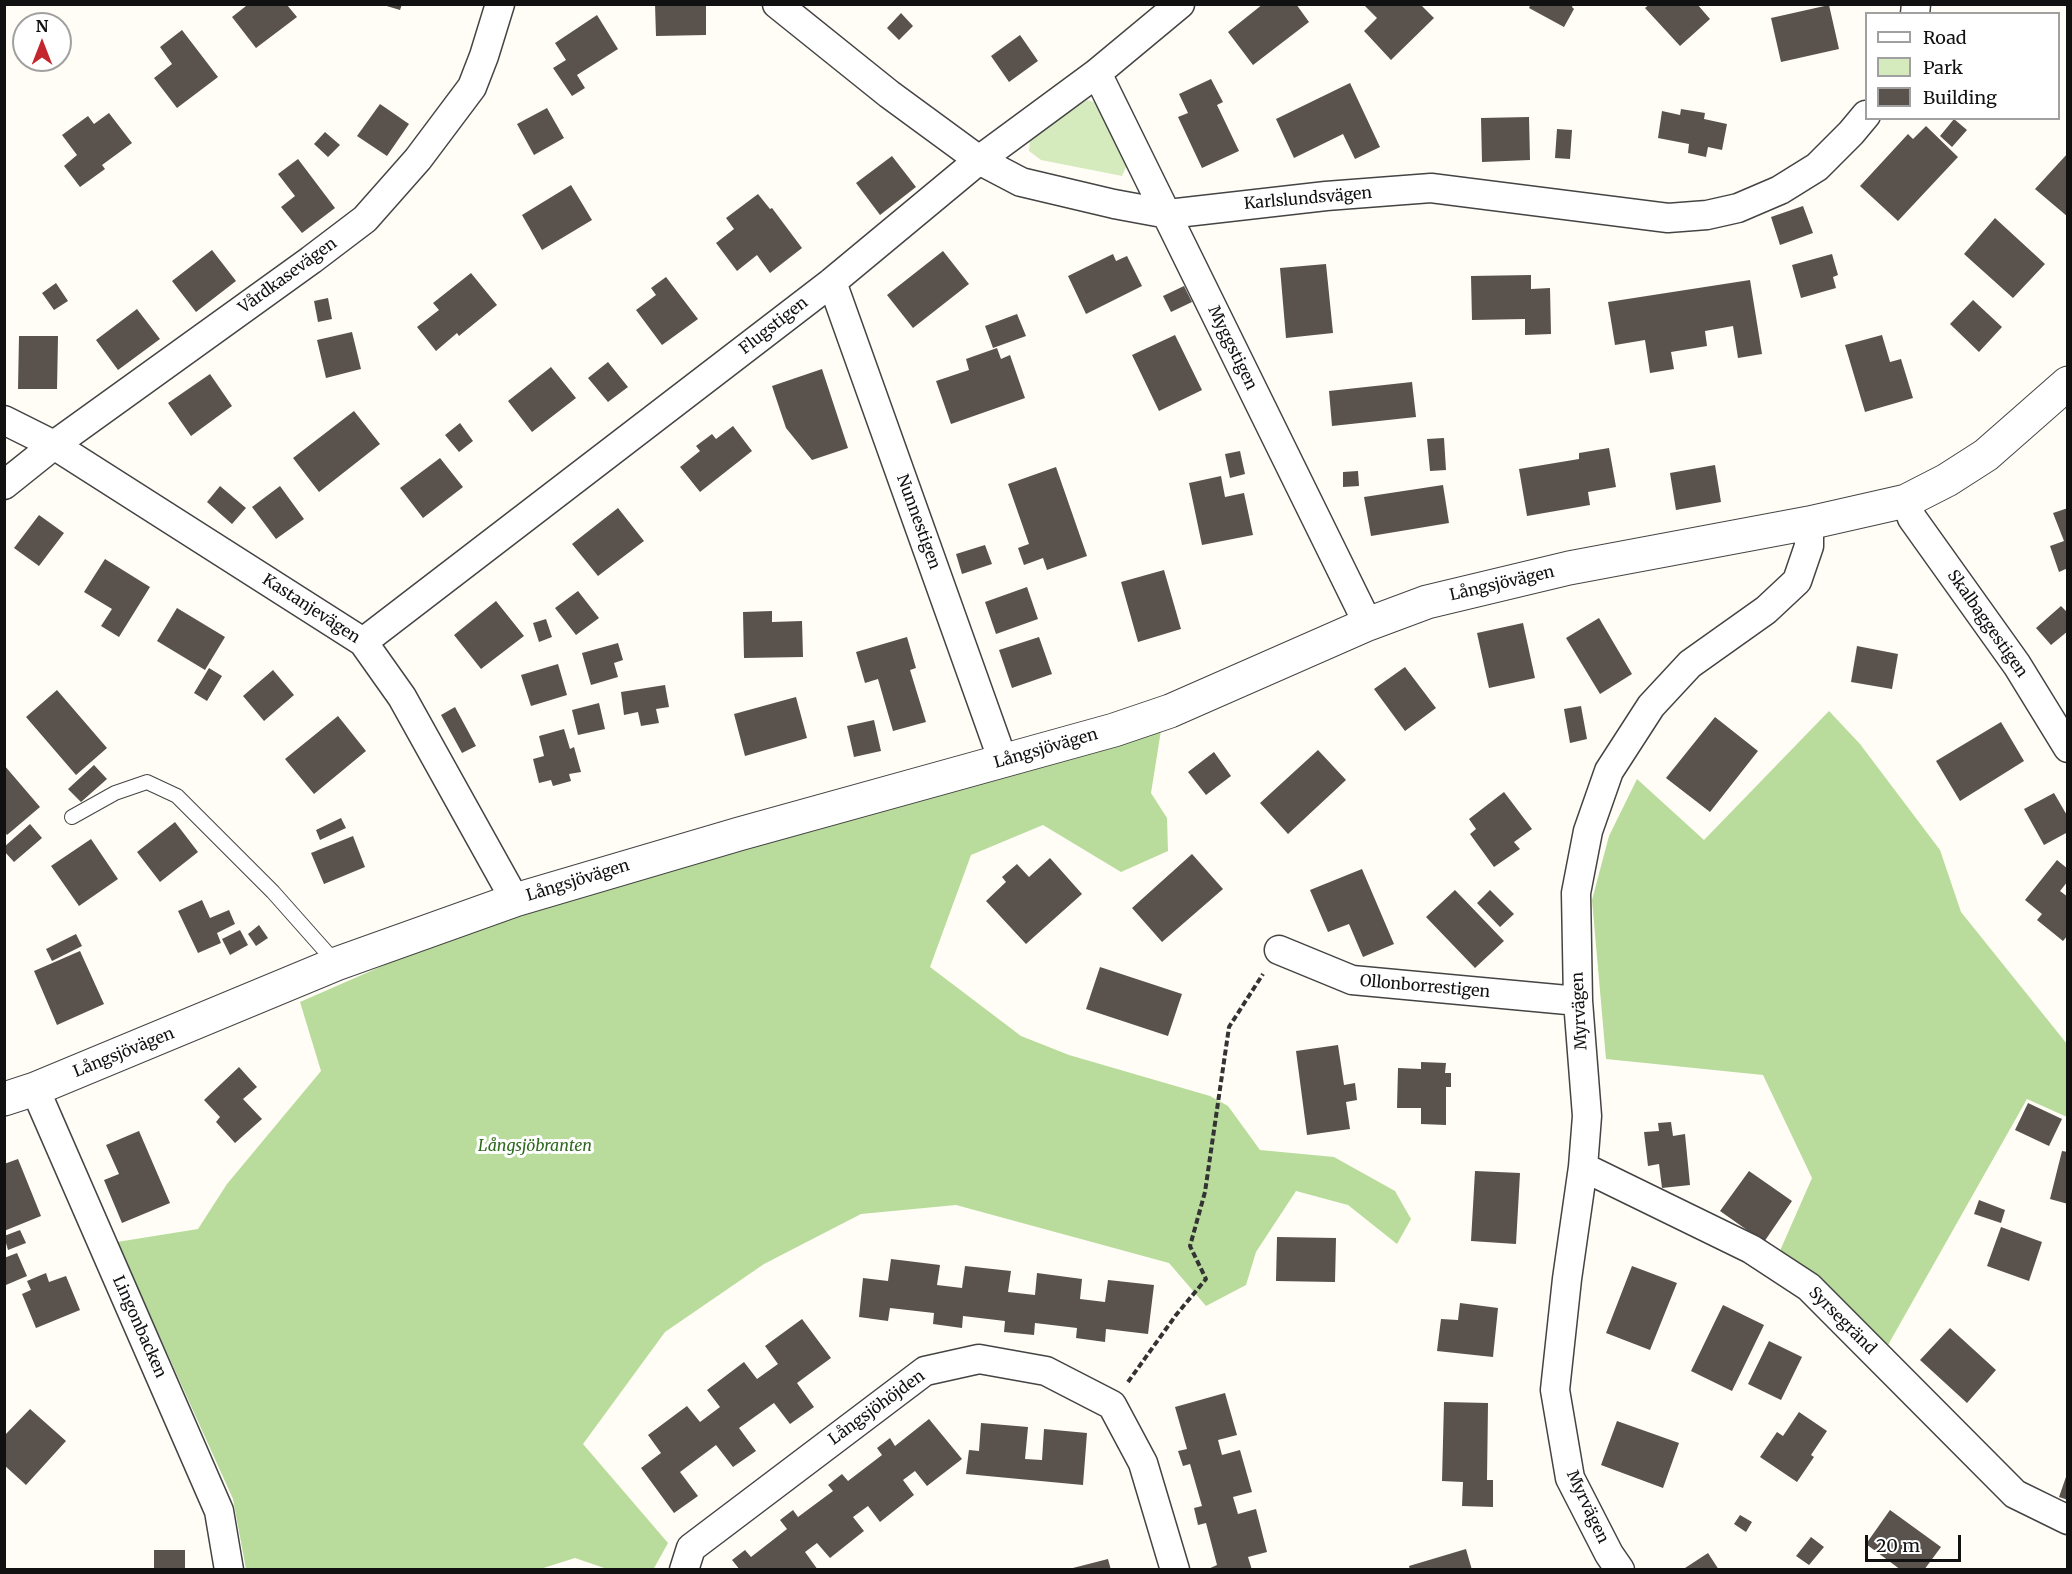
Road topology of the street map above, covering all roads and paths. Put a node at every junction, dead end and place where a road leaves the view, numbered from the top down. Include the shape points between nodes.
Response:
1 (500, 4) edge
2 (777, 4) edge
3 (1180, 4) edge
4 (1097, 73) junction
5 (1865, 116) edge
6 (979, 160) junction
7 (1168, 214) junction
8 (832, 282) junction
9 (2067, 383) edge
10 (4, 420) edge
11 (54, 445) junction
12 (4, 485) edge
13 (1906, 501) junction
14 (1809, 523) junction
15 (1368, 624) junction
16 (363, 642) junction
17 (2067, 748) edge
18 (1004, 761) junction
19 (72, 817) dead end
20 (515, 900) junction
21 (1279, 950) joint
22 (336, 964) junction
23 (1578, 1001) junction
24 (20, 1094) edge
25 (1583, 1167) junction
26 (1113, 1405) junction
27 (2067, 1520) edge
28 (229, 1569) edge
29 (684, 1569) edge
30 (1175, 1569) edge
31 (1620, 1569) edge

1 - 11 street, Vårdkasevägen via 472,87 418,159 365,219
2 - 6 street, Karlslundsvägen
3 - 4 street, Flugstigen
4 - 6 street, Flugstigen
4 - 7 street, Myggstigen
5 - 7 street, Karlslundsvägen via 1817,167 1780,190 1738,208 1707,215 1668,218 1431,188
6 - 7 street, Karlslundsvägen via 1021,182
6 - 8 street, Flugstigen
7 - 15 street, Myggstigen
8 - 16 street, Flugstigen
8 - 18 street, Nunnestigen
9 - 13 street, Långsjövägen via 1986,456
10 - 11 street, Kastanjevägen
11 - 12 street, Vårdkasevägen
11 - 16 street, Kastanjevägen
13 - 14 street, Långsjövägen
13 - 17 street, Skalbaggestigen via 1912,518 2017,665
14 - 15 street, Långsjövägen via 1569,568 1427,602
14 - 23 street, Myrvägen via 1809,546 1797,581 1766,610 1690,664 1652,706 1609,771 1588,831 1576,893
15 - 18 street, Långsjövägen via 1170,711
16 - 20 street, Kastanjevägen via 402,698
18 - 20 street, Långsjövägen
19 - 22 lane via 116,793 147,782 177,796 273,892
20 - 22 street, Långsjövägen
21 - 23 street, Ollonborrestigen via 1352,980
21 - 26 path via 1229,1027 1205,1192 1190,1246 1206,1279
22 - 24 street, Långsjövägen
23 - 25 street, Myrvägen via 1587,1116
24 - 28 street, Lingonbacken via 219,1511
25 - 27 street, Syrsegränd via 1751,1249 1809,1287 2015,1494
25 - 31 street, Myrvägen via 1555,1390 1570,1478
26 - 29 street, Långsjöhöjden via 1046,1371 1002,1363 979,1359 925,1371 691,1548
26 - 30 street via 1143,1463

